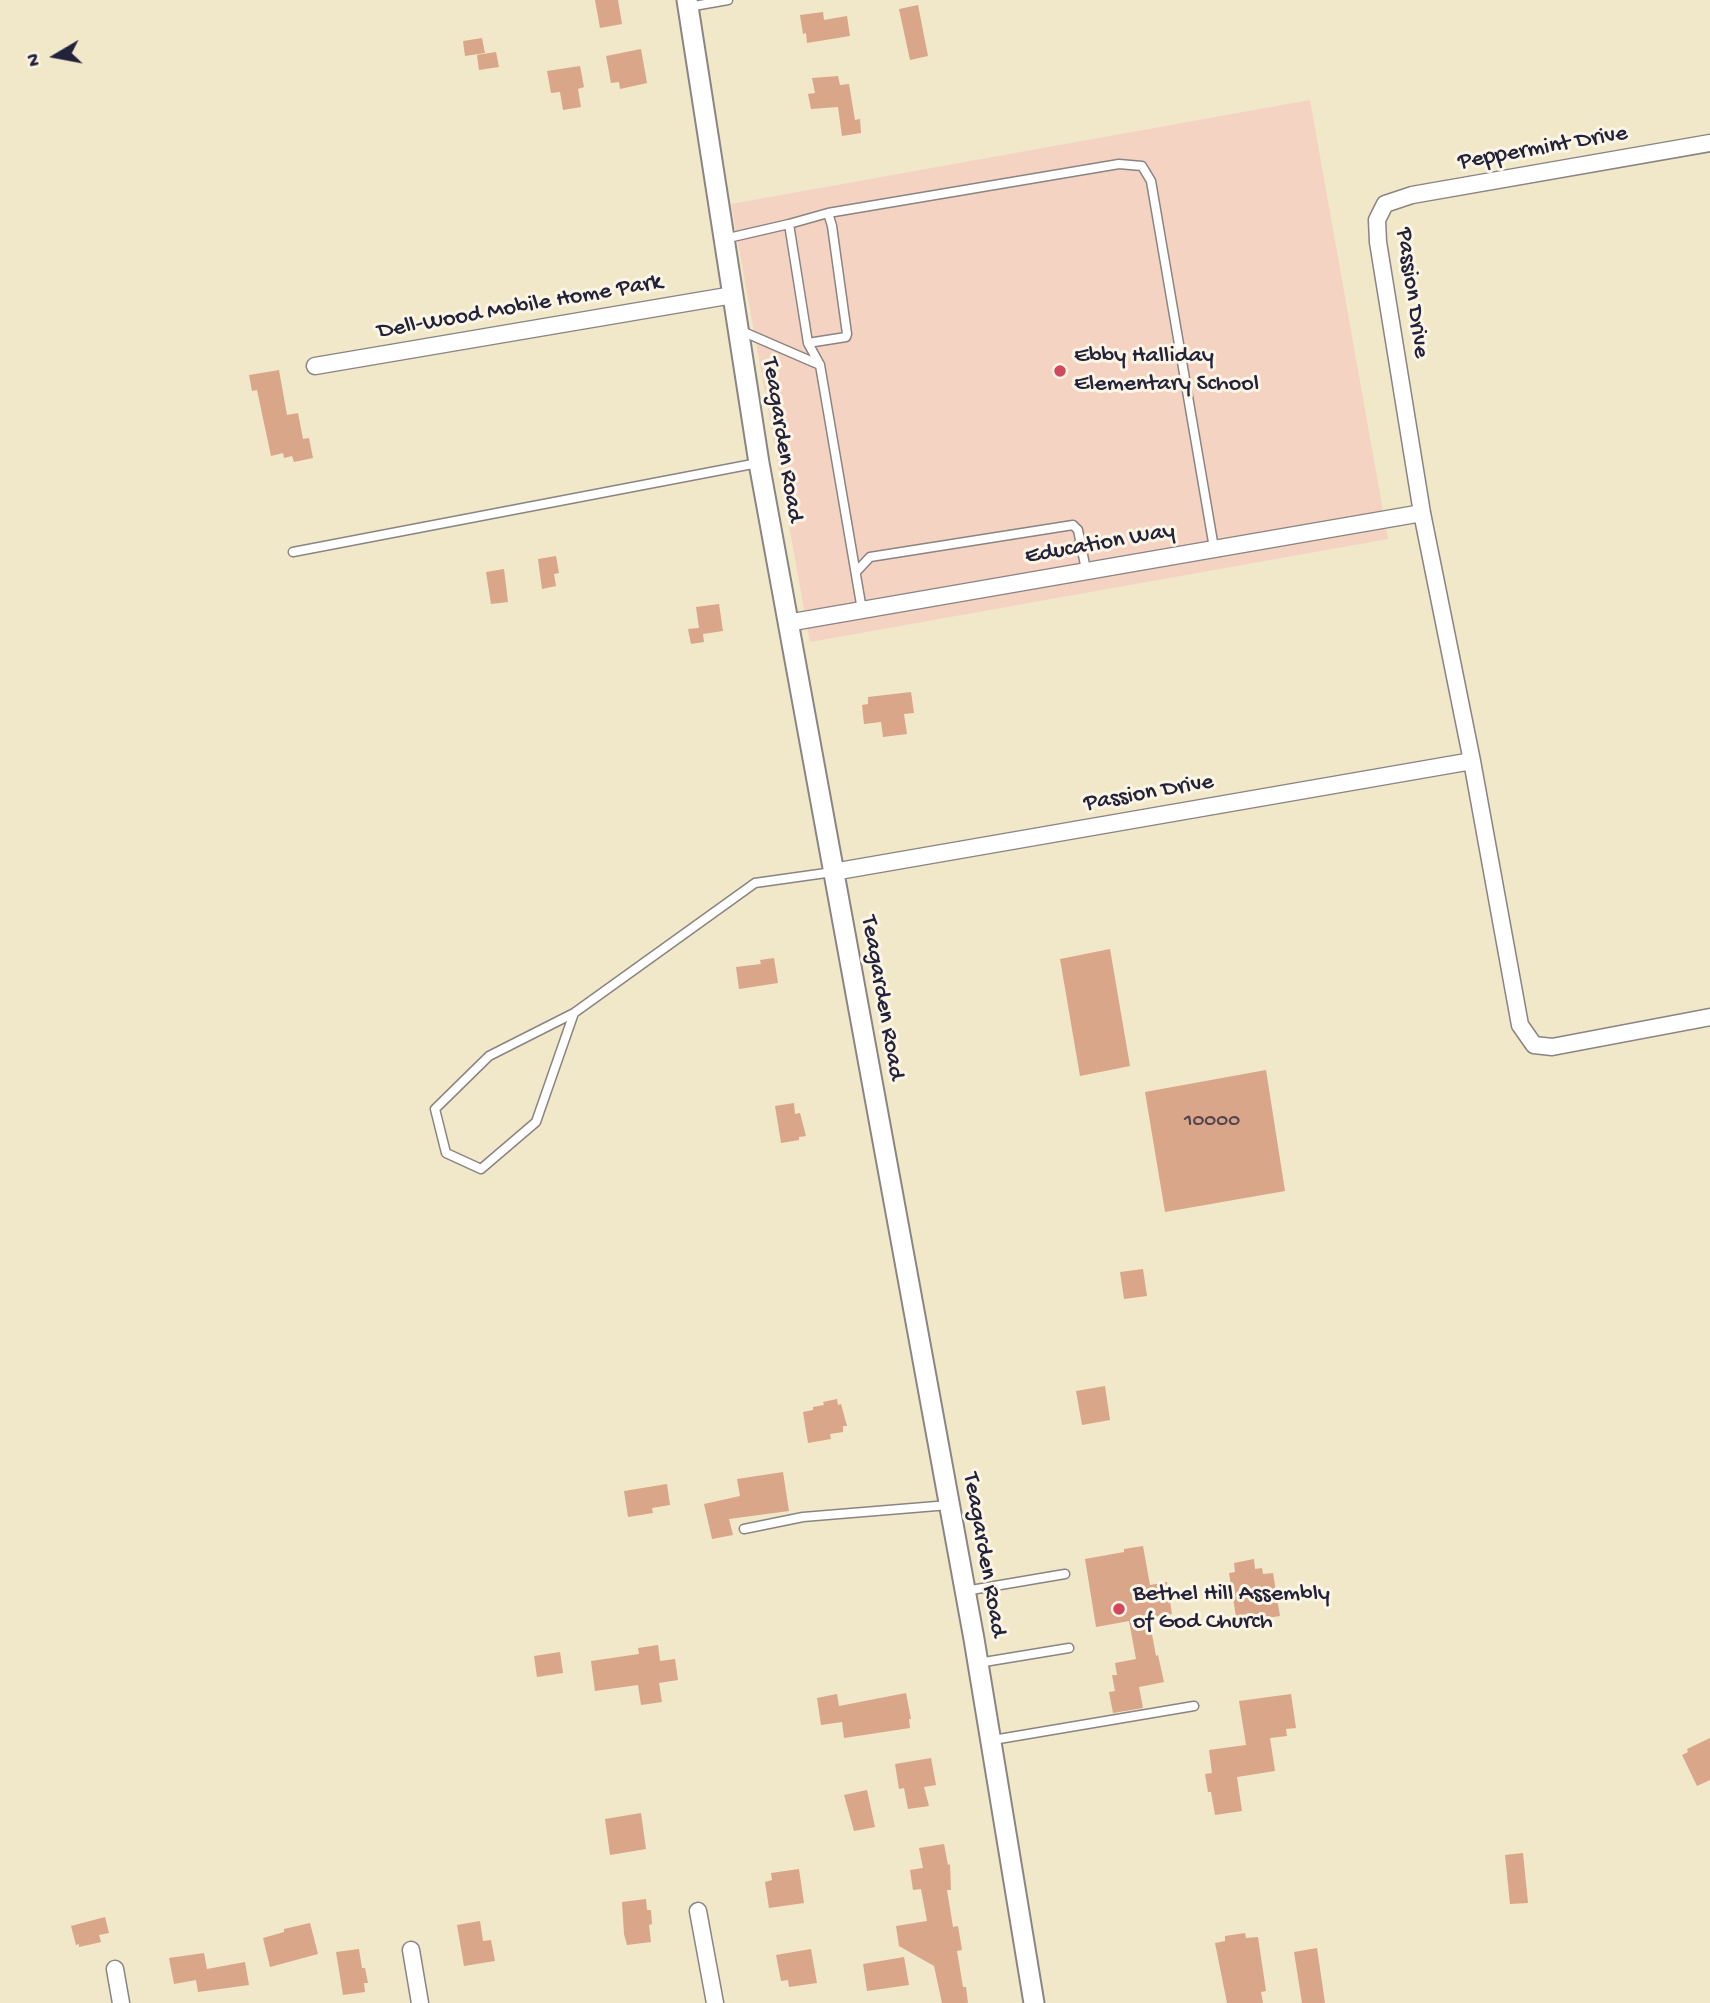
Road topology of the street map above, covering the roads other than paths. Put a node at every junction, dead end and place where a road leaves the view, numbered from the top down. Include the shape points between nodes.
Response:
1 (728, 0) edge
2 (688, 3) edge
3 (1710, 143) edge
4 (1385, 204) joint
5 (828, 213) junction
6 (789, 225) junction
7 (724, 239) junction
8 (733, 295) junction
9 (738, 330) junction
10 (808, 343) junction
11 (820, 365) junction
12 (315, 366) dead end
13 (758, 463) junction
14 (1422, 513) junction
15 (1214, 548) junction
16 (293, 552) dead end
17 (1086, 570) junction
18 (856, 572) junction
19 (862, 610) junction
20 (787, 623) junction
21 (1472, 761) junction
22 (833, 872) junction
23 (574, 1013) junction
24 (1710, 1017) edge
25 (949, 1504) junction
26 (744, 1529) dead end
27 (1065, 1574) dead end
28 (965, 1591) junction
29 (1069, 1648) dead end
30 (978, 1663) junction
31 (1194, 1706) dead end
32 (990, 1740) junction
33 (698, 1911) dead end
34 (411, 1950) dead end
35 (115, 1969) dead end
36 (121, 2003) edge
37 (420, 2003) edge
38 (715, 2003) edge
39 (1034, 2003) edge

1 - 2 lane
2 - 7 street, Teagarden Road
3 - 4 street, Peppermint Drive via 1412,195
4 - 14 street, Passion Drive via 1377,220 1378,242
5 - 6 lane
5 - 10 lane via 847,334
5 - 15 lane via 1119,164 1142,166 1151,181
6 - 7 lane
6 - 10 lane
7 - 8 street, Teagarden Road
8 - 9 street, Teagarden Road
8 - 12 street, Dell-Wood Mobile Home Park
9 - 11 lane
9 - 13 street, Teagarden Road
10 - 11 lane
11 - 18 lane
13 - 16 lane
13 - 20 street, Teagarden Road
14 - 15 street, Education Way
14 - 21 street, Passion Drive
15 - 17 street, Education Way
17 - 18 lane via 1073,525 870,557
17 - 19 street, Education Way
18 - 19 lane
19 - 20 street, Education Way
20 - 22 street, Teagarden Road
21 - 22 street, Passion Drive
21 - 24 street, Passion Drive via 1520,1025 1534,1045 1552,1047
22 - 23 lane via 755,883
22 - 25 street, Teagarden Road
23 - 23 lane via 489,1056 435,1109 446,1153 481,1169 536,1122
25 - 26 lane via 803,1517
25 - 28 street, Teagarden Road
27 - 28 lane
28 - 30 street, Teagarden Road
29 - 30 lane
30 - 32 street, Teagarden Road
31 - 32 lane
32 - 39 street, Teagarden Road
33 - 38 street
34 - 37 street
35 - 36 street

